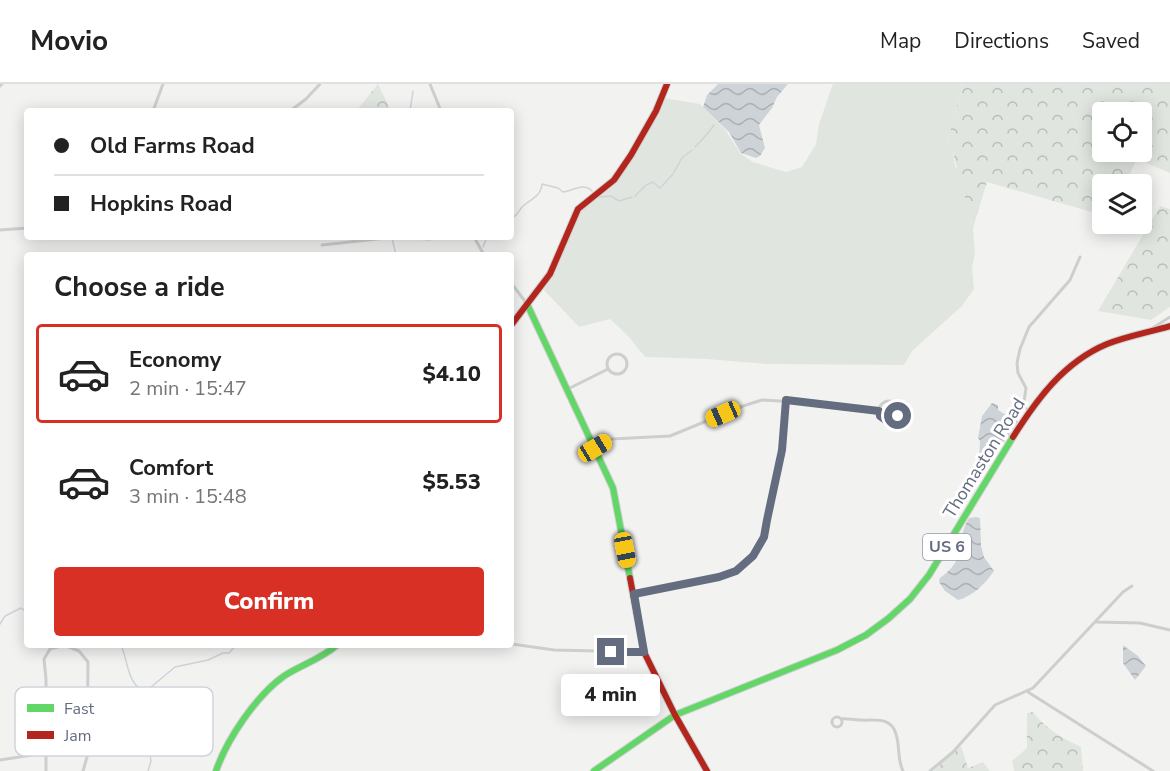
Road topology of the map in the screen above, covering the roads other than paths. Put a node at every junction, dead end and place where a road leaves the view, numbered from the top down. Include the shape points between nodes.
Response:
1 (163, 84) edge
2 (320, 84) edge
3 (430, 84) edge
4 (667, 84) edge
5 (154, 108) edge
6 (294, 108) edge
7 (440, 108) edge
8 (24, 228) edge
9 (0, 230) edge
10 (372, 240) edge
11 (322, 245) dead end
12 (1080, 257) dead end
13 (514, 287) edge
14 (527, 304) junction
15 (1170, 317) edge
16 (514, 321) edge
17 (1170, 326) edge
18 (1147, 332) junction
19 (608, 369) junction
20 (566, 390) junction
21 (786, 400) junction
22 (879, 411) junction
23 (1030, 411) junction
24 (595, 448) junction
25 (1132, 586) dead end
26 (634, 594) junction
27 (1096, 622) junction
28 (1170, 630) edge
29 (514, 644) edge
30 (52, 648) edge
31 (72, 648) edge
32 (334, 648) edge
33 (644, 652) junction
34 (46, 687) edge
35 (88, 687) edge
36 (1028, 692) junction
37 (675, 716) junction
38 (841, 719) dead end
39 (26, 756) edge
40 (45, 756) edge
41 (87, 756) edge
42 (0, 760) edge
43 (46, 771) edge
44 (83, 771) edge
45 (216, 771) edge
46 (594, 771) edge
47 (707, 771) edge
48 (903, 771) edge
49 (930, 771) edge
50 (1153, 771) edge

1 - 5 street
2 - 6 street
3 - 7 street
4 - 14 street via 643,135 617,175 578,209 550,274
8 - 9 street
10 - 11 street
12 - 23 street via 1070,280 1029,327 1020,349 1018,373 1026,388 1025,408
13 - 14 street
14 - 16 street
14 - 20 street
15 - 18 street
17 - 18 street, Thomaston Road / US 6
18 - 23 street, Thomaston Road / US 6 via 1107,344 1076,361
19 - 19 street via 622,373 626,361 620,355 613,356
19 - 20 street
20 - 24 street
21 - 22 street
21 - 24 street via 753,402 670,436 612,439
21 - 26 street via 782,450 764,537 753,556 736,571 719,577
22 - 22 street via 882,404 890,402 898,412 896,418 887,421
23 - 37 street, Thomaston Road / US 6 via 929,574 889,618 837,650
24 - 26 street via 613,488
25 - 27 street
26 - 33 street
27 - 28 street via 1140,623
27 - 36 street
29 - 33 street via 554,650
30 - 34 street via 44,658
31 - 35 street via 88,662
32 - 45 street via 283,677 266,693 220,756
33 - 37 street
36 - 49 street via 995,705 953,752
36 - 50 street
37 - 46 street, Thomaston Road / US 6
37 - 47 street
38 - 48 street via 879,720 892,726
39 - 42 street
40 - 43 street
41 - 44 street

